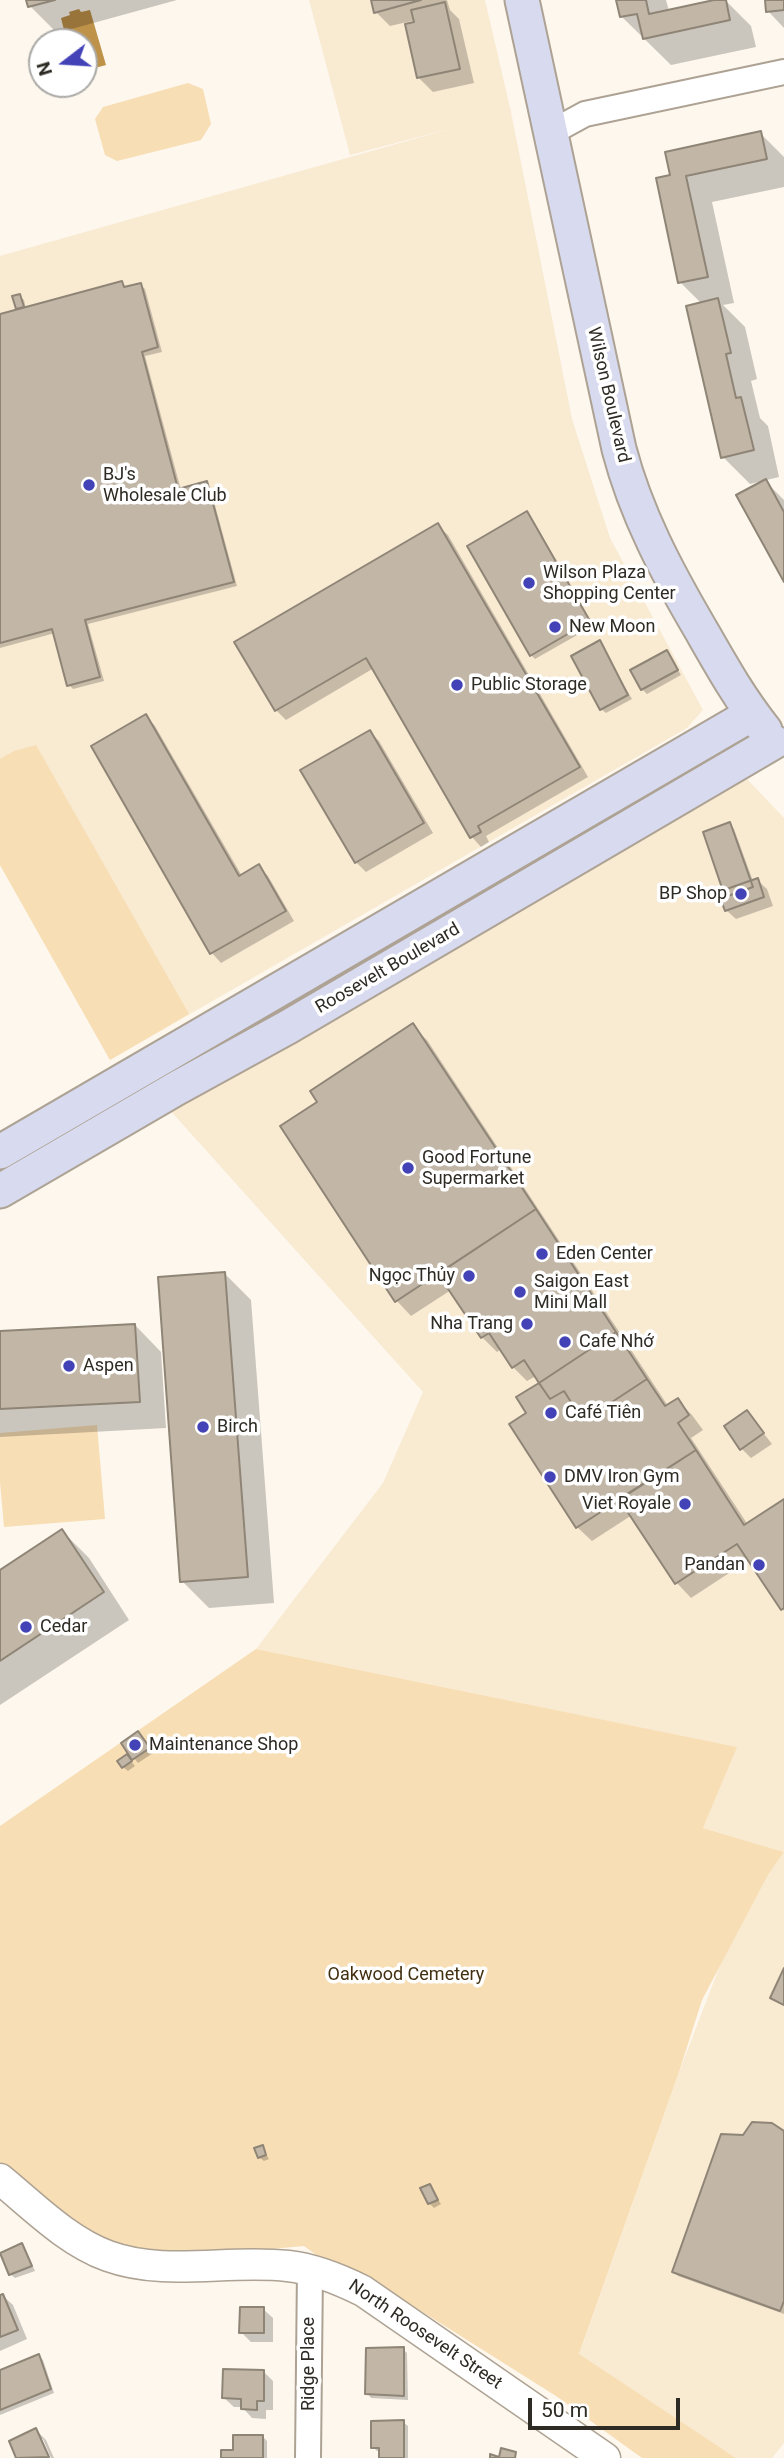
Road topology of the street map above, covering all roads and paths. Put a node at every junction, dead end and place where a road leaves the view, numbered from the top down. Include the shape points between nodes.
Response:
1 (522, 0) edge
2 (784, 72) edge
3 (552, 132) junction
4 (752, 714) junction
5 (779, 749) edge
6 (0, 1152) edge
7 (0, 1191) edge
8 (0, 2179) edge
9 (310, 2270) junction
10 (577, 2449) edge
11 (309, 2458) edge
12 (605, 2458) edge

1 - 3 main road, Wilson Boulevard
2 - 3 street via 585,114
3 - 4 main road, Wilson Boulevard via 616,438 634,498 664,565
4 - 5 main road, Wilson Boulevard
4 - 6 main road
5 - 7 main road, Roosevelt Boulevard
8 - 9 street, North Roosevelt Street via 88,2247 135,2264
9 - 10 street, North Roosevelt Street via 363,2291
9 - 11 street, Ridge Place
10 - 12 street, North Roosevelt Street

